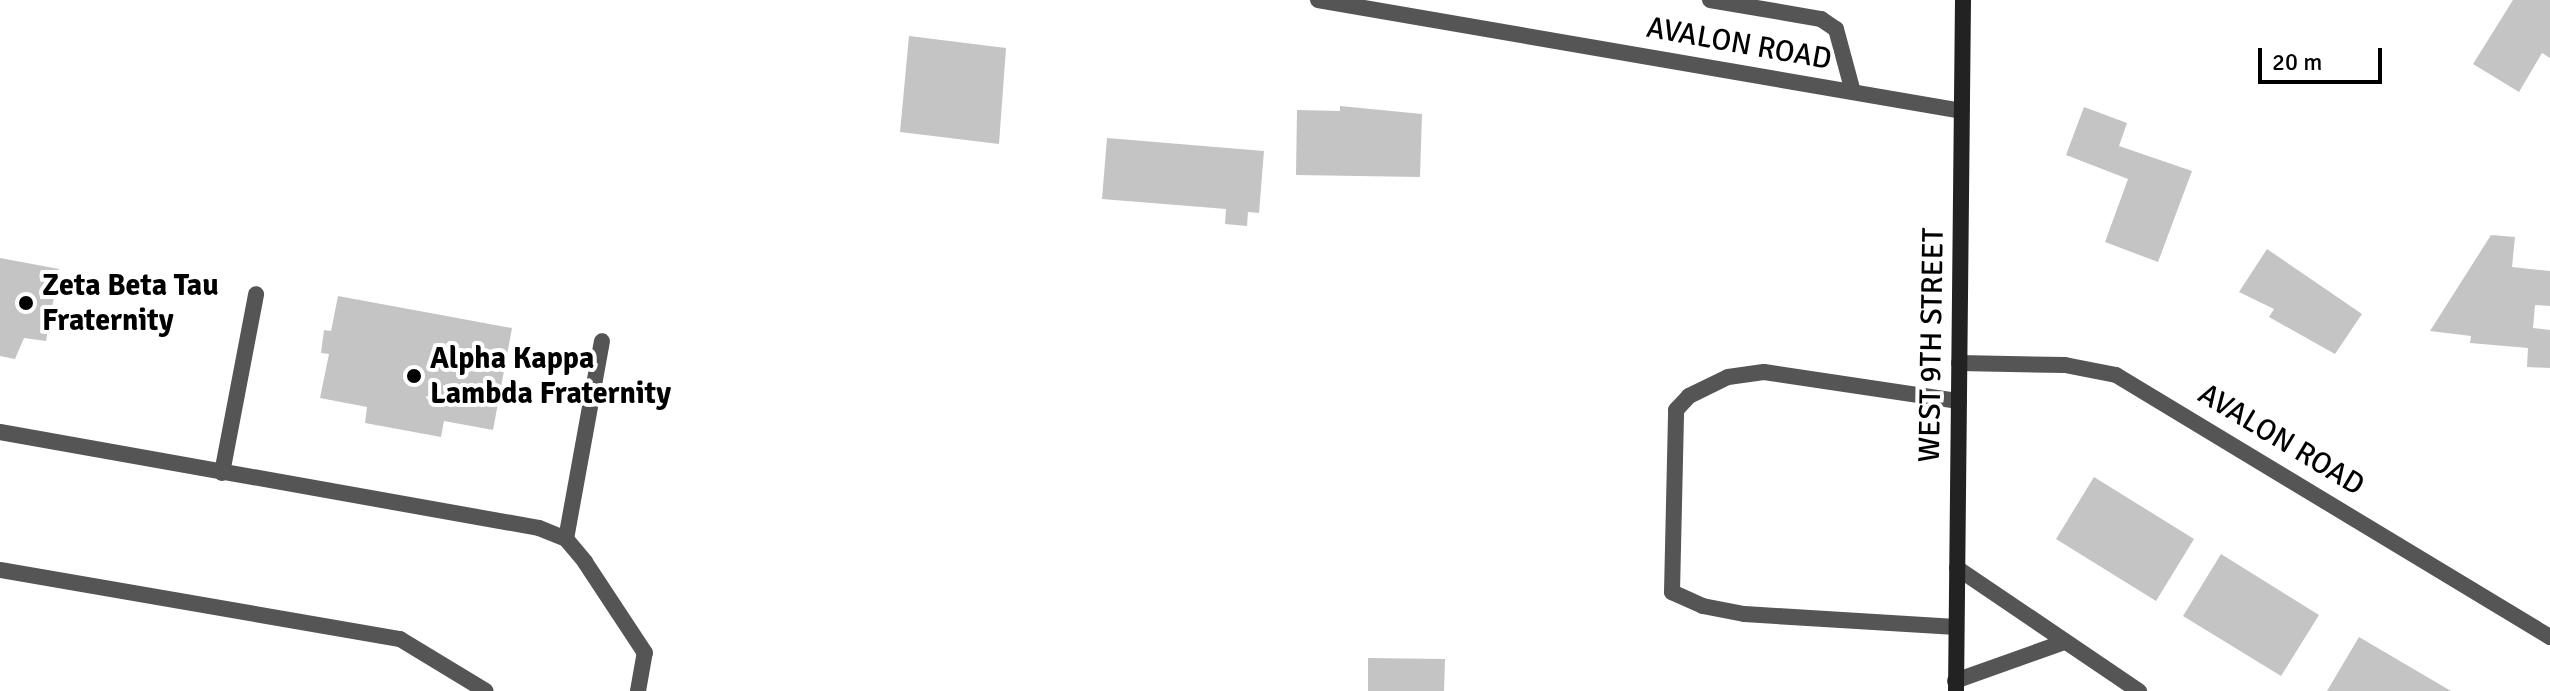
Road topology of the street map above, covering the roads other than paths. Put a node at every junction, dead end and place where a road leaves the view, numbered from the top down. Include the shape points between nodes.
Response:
1 (1318, 0) edge
2 (1710, 0) edge
3 (1963, 0) edge
4 (1853, 92) junction
5 (1962, 111) junction
6 (256, 294) dead end
7 (602, 341) dead end
8 (1959, 363) junction
9 (1959, 401) junction
10 (0, 432) edge
11 (222, 473) junction
12 (566, 539) junction
13 (1957, 568) junction
14 (0, 570) edge
15 (1956, 627) junction
16 (2550, 637) edge
17 (2062, 643) junction
18 (1956, 686) edge
19 (486, 691) edge
20 (638, 691) edge
21 (2139, 691) edge

1 - 4 street, AVALON ROAD
2 - 4 street via 1821,19 1836,29
3 - 5 main road, WEST 9TH STREET
4 - 5 street, AVALON ROAD
5 - 8 main road, WEST 9TH STREET
6 - 11 street
7 - 12 street
8 - 9 main road, WEST 9TH STREET
8 - 16 street, AVALON ROAD via 2065,365 2116,375
9 - 13 main road, WEST 9TH STREET
9 - 15 street via 1764,372 1728,377 1689,396 1676,410 1672,592 1703,606 1744,614
10 - 11 street
11 - 12 street via 539,528
12 - 20 street via 645,653
13 - 15 main road, WEST 9TH STREET
13 - 17 street
14 - 19 street via 400,639
15 - 18 main road, WEST 9TH STREET
17 - 18 street
17 - 21 street

